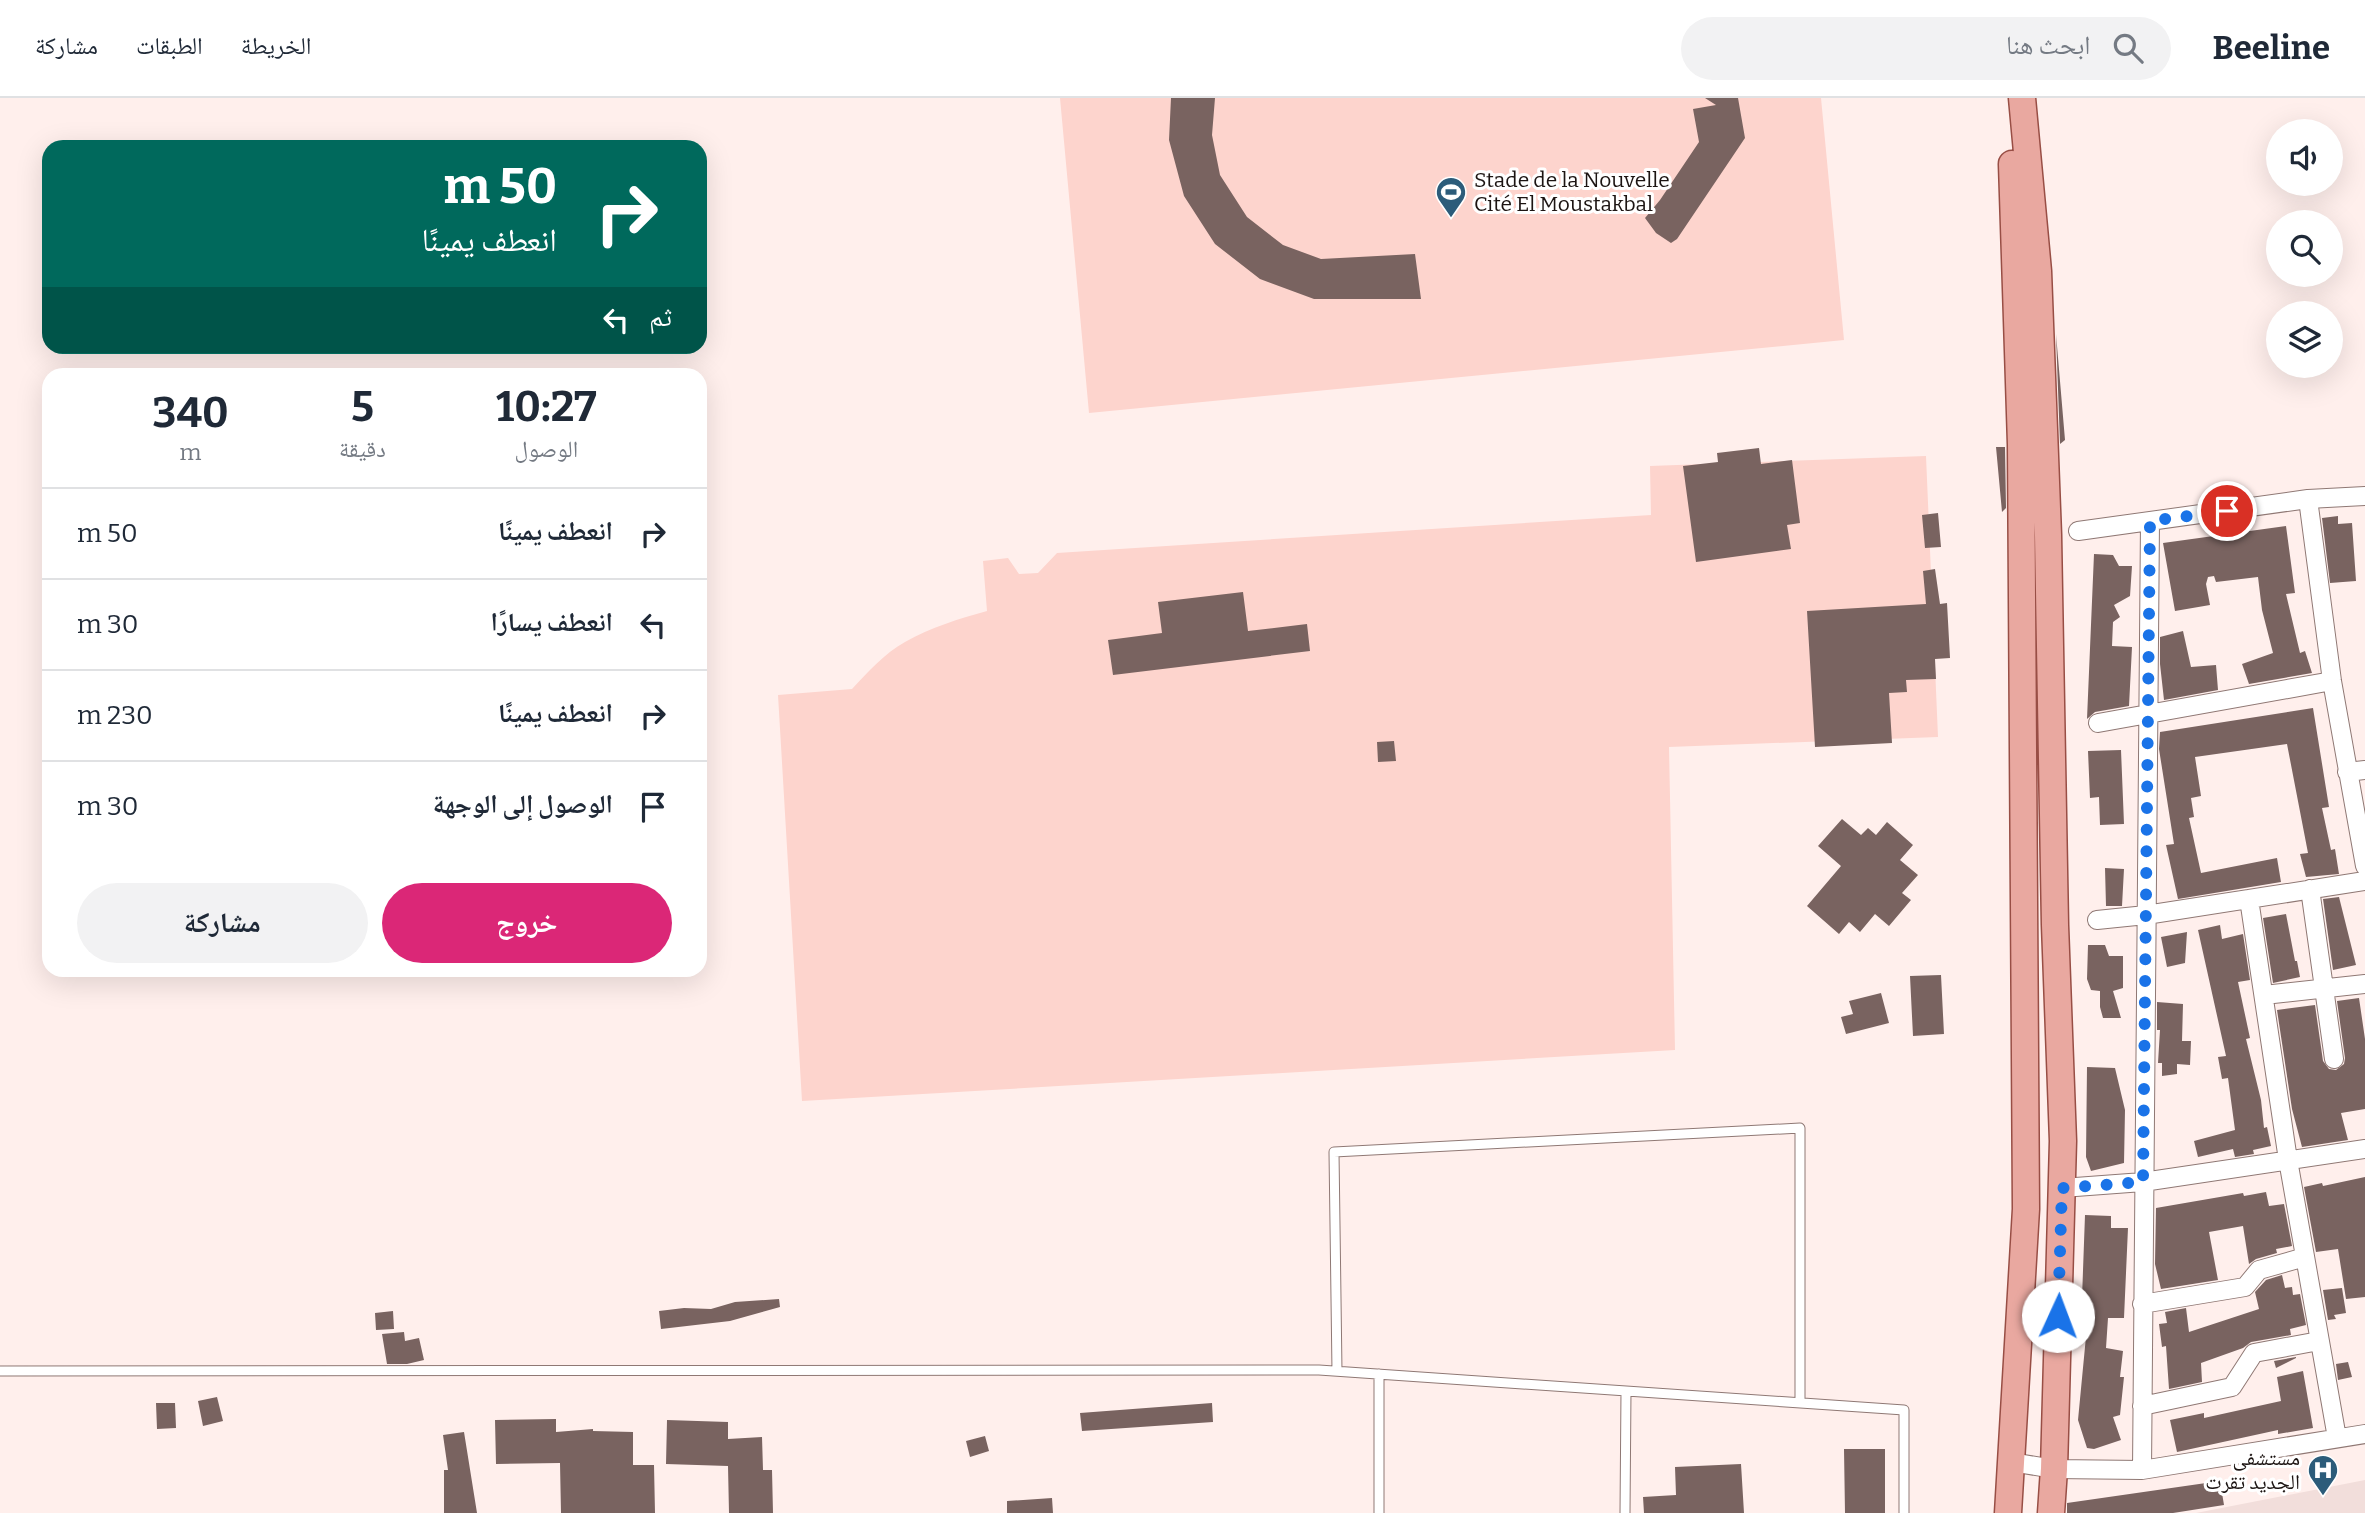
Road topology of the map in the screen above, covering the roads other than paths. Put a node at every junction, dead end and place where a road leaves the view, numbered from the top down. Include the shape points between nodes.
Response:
1 (2009, 98) edge
2 (2022, 98) edge
3 (2027, 272) junction
4 (2032, 444) junction
5 (2365, 496) edge
6 (2308, 499) junction
7 (2150, 521) junction
8 (2078, 531) dead end
9 (2332, 681) junction
10 (2149, 715) junction
11 (2098, 723) dead end
12 (2356, 771) edge
13 (2365, 866) edge
14 (2365, 881) edge
15 (2310, 889) junction
16 (2249, 899) junction
17 (2146, 915) junction
18 (2097, 920) dead end
19 (2365, 984) edge
20 (2325, 988) junction
21 (2264, 995) junction
22 (2334, 1059) dead end
23 (2365, 1149) edge
24 (2288, 1160) junction
25 (2143, 1182) junction
26 (2062, 1188) junction
27 (2305, 1257) junction
28 (2143, 1304) junction
29 (2319, 1341) junction
30 (0, 1371) edge
31 (1337, 1371) junction
32 (1379, 1374) junction
33 (1626, 1391) junction
34 (1800, 1403) junction
35 (2142, 1406) junction
36 (2365, 1434) edge
37 (2337, 1438) junction
38 (2011, 1462) junction
39 (2054, 1469) junction
40 (2142, 1470) junction
41 (1379, 1513) edge
42 (1625, 1513) edge
43 (1904, 1513) edge
44 (2008, 1513) edge
45 (2051, 1513) edge

1 - 3 main road
2 - 3 main road
3 - 4 main road
4 - 26 main road via 2048,549
4 - 38 main road via 2026,1209
5 - 6 street
6 - 7 street
6 - 9 street
7 - 8 street
7 - 10 street
9 - 10 street
9 - 12 street
10 - 11 street
10 - 17 street
12 - 13 street
14 - 15 street
15 - 16 street
15 - 20 street
16 - 17 street
16 - 21 street
17 - 18 street
17 - 25 street
19 - 20 street
20 - 21 street
20 - 22 street
21 - 24 street
23 - 24 street
24 - 25 street
24 - 27 street
25 - 26 street
25 - 28 street
26 - 39 main road
27 - 28 street via 2259,1270 2245,1287
27 - 29 street
28 - 35 street
29 - 35 street via 2254,1353 2232,1387
29 - 37 street
30 - 31 lane
31 - 32 lane
31 - 34 lane via 1334,1152 1800,1128
32 - 33 lane
32 - 41 lane
33 - 34 lane
33 - 42 lane
34 - 43 lane via 1904,1410
35 - 40 street
36 - 37 street
37 - 40 street
38 - 39 street
38 - 44 main road
39 - 40 street
39 - 45 main road

